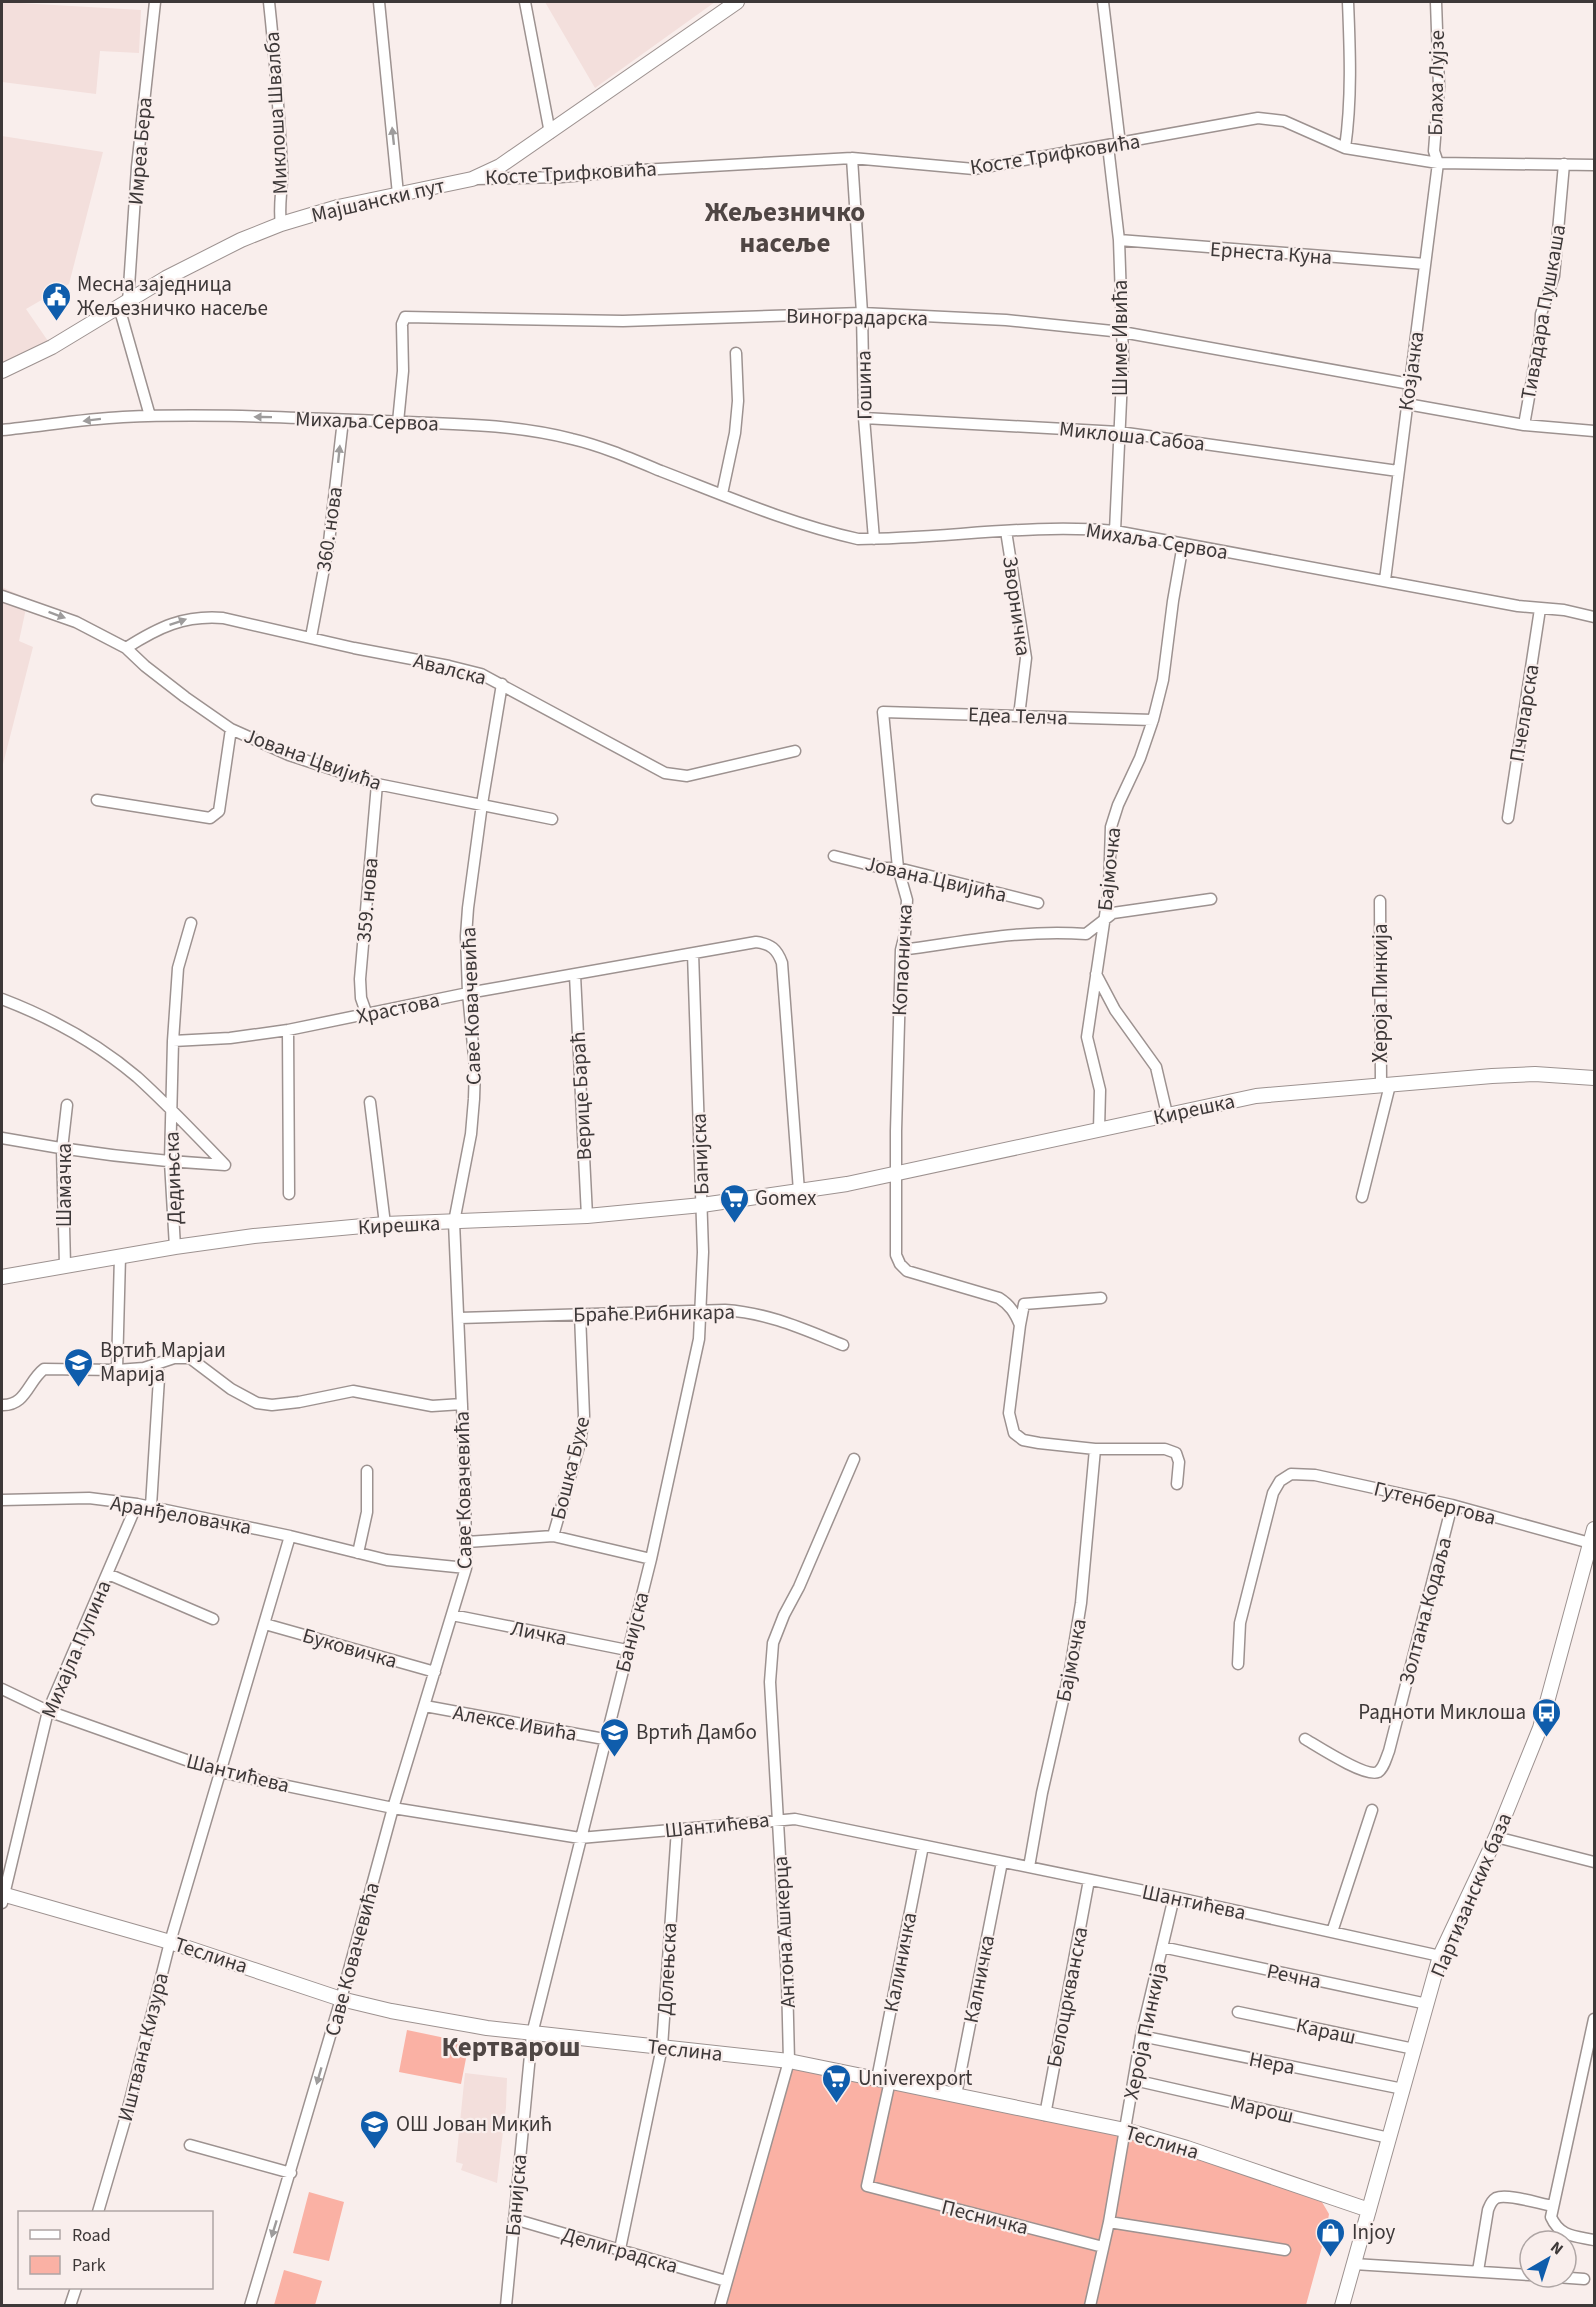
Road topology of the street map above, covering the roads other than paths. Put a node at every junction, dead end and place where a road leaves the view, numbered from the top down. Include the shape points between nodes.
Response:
1 (155, 2) edge
2 (269, 2) edge
3 (380, 2) edge
4 (525, 2) edge
5 (737, 2) edge
6 (1103, 2) edge
7 (1348, 2) edge
8 (1436, 2) edge
9 (550, 133) junction
10 (1120, 144) junction
11 (1108, 146) junction
12 (1345, 148) junction
13 (852, 158) junction
14 (1438, 163) junction
15 (1564, 164) junction
16 (1594, 165) edge
17 (472, 178) junction
18 (398, 194) junction
19 (281, 224) junction
20 (1119, 240) junction
21 (1425, 264) junction
22 (124, 304) junction
23 (862, 313) junction
24 (1122, 332) junction
25 (736, 353) dead end
26 (2, 370) edge
27 (1410, 384) junction
28 (1407, 404) junction
29 (150, 416) junction
30 (864, 418) junction
31 (343, 420) junction
32 (398, 422) junction
33 (1524, 424) junction
34 (2, 430) edge
35 (1594, 431) edge
36 (1119, 432) junction
37 (1398, 471) junction
38 (722, 494) junction
39 (1006, 531) junction
40 (1115, 531) junction
41 (874, 539) junction
42 (1184, 544) junction
43 (1385, 580) junction
44 (2, 596) edge
45 (1540, 609) junction
46 (1594, 617) edge
47 (311, 637) junction
48 (126, 648) junction
49 (502, 684) junction
50 (883, 712) joint
51 (1019, 716) junction
52 (1153, 720) junction
53 (231, 729) junction
54 (795, 751) dead end
55 (377, 784) junction
56 (97, 800) dead end
57 (482, 804) junction
58 (1508, 818) dead end
59 (552, 819) dead end
60 (834, 856) dead end
61 (898, 868) junction
62 (1211, 899) dead end
63 (1380, 901) dead end
64 (1038, 903) dead end
65 (1105, 917) junction
66 (191, 923) dead end
67 (901, 950) junction
68 (693, 953) junction
69 (1096, 974) junction
70 (575, 975) junction
71 (468, 993) junction
72 (2, 999) edge
73 (367, 1014) junction
74 (288, 1030) junction
75 (172, 1041) junction
76 (1594, 1075) edge
77 (1385, 1085) junction
78 (370, 1102) dead end
79 (67, 1105) dead end
80 (171, 1110) junction
81 (1167, 1114) junction
82 (1099, 1130) junction
83 (2, 1138) edge
84 (62, 1149) junction
85 (170, 1162) junction
86 (897, 1174) junction
87 (799, 1191) junction
88 (289, 1194) dead end
89 (1362, 1197) dead end
90 (702, 1205) junction
91 (587, 1216) junction
92 (453, 1222) junction
93 (385, 1224) junction
94 (175, 1247) junction
95 (120, 1256) junction
96 (65, 1265) junction
97 (2, 1277) edge
98 (1101, 1298) dead end
99 (1008, 1304) junction
100 (1024, 1304) junction
101 (701, 1312) junction
102 (580, 1314) junction
103 (459, 1318) junction
104 (1020, 1325) junction
105 (843, 1346) dead end
106 (157, 1364) junction
107 (117, 1371) junction
108 (462, 1404) junction
109 (2, 1405) edge
110 (1095, 1449) junction
111 (854, 1459) dead end
112 (367, 1471) dead end
113 (1177, 1484) dead end
114 (2, 1500) edge
115 (137, 1504) junction
116 (1452, 1505) junction
117 (151, 1506) junction
118 (1594, 1529) edge
119 (290, 1536) junction
120 (553, 1536) junction
121 (467, 1542) junction
122 (1590, 1543) junction
123 (358, 1553) junction
124 (651, 1559) junction
125 (466, 1568) junction
126 (108, 1574) junction
127 (452, 1615) junction
128 (213, 1619) dead end
129 (265, 1624) junction
130 (627, 1650) junction
131 (1238, 1664) dead end
132 (435, 1672) junction
133 (2, 1689) edge
134 (425, 1706) junction
135 (48, 1711) junction
136 (1305, 1738) dead end
137 (604, 1739) junction
138 (220, 1772) junction
139 (393, 1808) junction
140 (1372, 1810) dead end
141 (778, 1819) junction
142 (677, 1829) junction
143 (1496, 1837) junction
144 (580, 1838) junction
145 (923, 1846) junction
146 (1002, 1862) junction
147 (1594, 1862) edge
148 (1029, 1867) junction
149 (1089, 1880) junction
150 (2, 1897) edge
151 (1174, 1897) junction
152 (1332, 1932) junction
153 (170, 1942) junction
154 (1162, 1947) junction
155 (1440, 1956) junction
156 (341, 1999) junction
157 (1427, 2004) junction
158 (1238, 2012) dead end
159 (1594, 2019) edge
160 (532, 2034) junction
161 (1141, 2036) junction
162 (662, 2047) junction
163 (1414, 2049) junction
164 (789, 2061) junction
165 (883, 2080) junction
166 (1134, 2080) junction
167 (1403, 2089) junction
168 (956, 2096) junction
169 (1045, 2115) junction
170 (1125, 2130) junction
171 (1389, 2138) junction
172 (190, 2145) dead end
173 (291, 2173) junction
174 (867, 2186) joint
175 (1553, 2206) junction
176 (1369, 2210) junction
177 (98, 2211) edge
178 (514, 2219) junction
179 (1109, 2222) junction
180 (1594, 2240) edge
181 (1103, 2247) junction
182 (620, 2249) junction
183 (1285, 2250) dead end
184 (1354, 2265) junction
185 (1478, 2271) junction
186 (1518, 2274) edge
187 (1578, 2279) edge
188 (1584, 2279) dead end
189 (726, 2281) junction
190 (76, 2289) edge
191 (70, 2306) edge
192 (250, 2306) edge
193 (506, 2306) edge
194 (720, 2306) edge
195 (1090, 2306) edge
196 (1342, 2306) edge

1 - 22 street, Имреа Бера
2 - 19 street, Миклоша Швалба via 282,157
18 -> 3 street
4 - 9 street
5 - 9 street, Мајшански пут
6 - 10 street
7 - 12 street via 1350,64
8 - 14 street, Блаха Лујзе via 1439,87 1434,151
9 - 17 street, Мајшански пут via 500,166
10 - 11 street, Косте Трифковића
10 - 12 street, Косте Трифковића via 1258,118 1284,121
11 - 13 street, Косте Трифковића via 974,169
11 - 20 street, Шиме Ивића
12 - 14 street, Косте Трифковића
13 - 17 street, Косте Трифковића via 561,177
13 - 23 street, Гошина
14 - 15 street, Косте Трифковића
14 - 21 street, Козјачка
15 - 16 street, Косте Трифковића
15 - 33 street, Тивадара Пушкаша via 1554,276 1541,314
17 - 18 street, Мајшански пут
18 - 19 street, Мајшански пут
19 - 22 street, Мајшански пут via 201,259
20 - 21 street, Ернеста Куна
20 - 24 street, Шиме Ивића
21 - 27 street, Козјачка
22 - 26 street, Мајшански пут via 52,347
22 - 29 street, Имреа Бера
23 - 24 street, Виноградарска via 1006,320
23 - 30 street, Гошина
23 - 32 street, Виноградарска via 623,321 405,317
24 - 27 street, Виноградарска
24 - 36 street, Шиме Ивића
25 - 38 street via 735,433
27 - 28 street, Козјачка
28 - 33 street
28 - 37 street, Козјачка
31 -> 29 street, Михаља Сервоа
29 -> 34 street, Михаља Сервоа
30 - 36 street, Миклоша Сабоа
30 - 41 street, Гошина
31 - 32 street, Михаља Сервоа
47 -> 31 street, 360. нова via 329,542
32 - 38 street, Михаља Сервоа via 471,425 572,439
33 - 35 street
36 - 37 street, Миклоша Сабоа
36 - 40 street, Шиме Ивића
37 - 43 street, Козјачка
38 - 41 street, Михаља Сервоа via 834,534
39 - 40 street, Михаља Сервоа
39 - 41 street, Михаља Сервоа
39 - 51 street, Зворничка via 1026,658
40 - 42 street, Михаља Сервоа
42 - 43 street, Михаља Сервоа
42 - 52 street, Бајмочка
43 - 45 street, Михаља Сервоа
44 -> 48 street, Јована Цвијића via 76,622
45 - 46 street, Михаља Сервоа
45 - 58 street, Пчеларска
48 -> 47 street, Авалска via 180,620 201,616
47 - 49 street, Авалска via 449,666
48 - 53 street, Јована Цвијића
49 - 54 street, Авалска via 665,773 687,776
49 - 57 street, Саве Ковачевића
50 - 51 street, Едеа Телча
50 - 61 street, Копаоничка
51 - 52 street, Едеа Телча
52 - 65 street, Бајмочка via 1111,826
53 - 55 street, Јована Цвијића via 289,755
53 - 56 street via 219,812 215,816
55 - 57 street, Јована Цвијића
55 - 73 street, 359. нова via 360,979
57 - 59 street, Јована Цвијића
57 - 71 street, Саве Ковачевића via 468,908
60 - 61 street, Јована Цвијића
61 - 64 street, Јована Цвијића
61 - 67 street, Копаоничка via 907,900
62 - 65 street
63 - 77 street, Хероја Пинкија
65 - 67 street via 1086,934 994,935
65 - 69 street, Бајмочка
66 - 75 street via 178,969
67 - 86 street, Копаоничка
68 - 70 street, Храстова
68 - 87 street via 756,942 778,951
68 - 90 street, Банијска
69 - 81 street via 1115,1010 1156,1067
69 - 82 street, Бајмочка via 1088,1037 1100,1090
70 - 71 street, Храстова
70 - 91 street, Верице Бараћ
71 - 73 street, Храстова
71 - 92 street, Саве Ковачевића via 474,1099
72 - 80 street via 79,1037 136,1077
73 - 74 street, Храстова
74 - 75 street, Храстова
74 - 88 street
75 - 80 street
76 - 77 street, Кирешка via 1535,1074
77 - 81 street, Кирешка via 1256,1096
77 - 89 street, Хероја Пинкија
78 - 93 street
79 - 84 street, Шамачка
80 - 85 street, Дедињска
80 - 85 street via 225,1165
81 - 82 street, Кирешка
82 - 86 street, Кирешка
83 - 84 street
84 - 85 street
84 - 96 street, Шамачка
85 - 94 street, Дедињска
86 - 87 street, Кирешка
86 - 99 street via 896,1255 900,1264 914,1274
87 - 90 street, Кирешка
90 - 91 street, Кирешка
90 - 101 street, Банијска
91 - 92 street, Кирешка
92 - 93 street, Кирешка
92 - 103 street, Саве Ковачевића
93 - 94 street, Кирешка
94 - 95 street, Кирешка
95 - 96 street, Кирешка
95 - 107 street
96 - 97 street, Кирешка
98 - 100 street
99 - 100 street
99 - 104 street
100 - 104 street
101 - 102 street, Браће Рибникара
101 - 105 street, Браће Рибникара via 752,1312 777,1318
101 - 124 street, Банијска via 699,1340
102 - 103 street, Браће Рибникара
102 - 120 street, Бошка Бухе via 584,1416
103 - 108 street, Саве Ковачевића
104 - 110 street via 1009,1413 1014,1433 1023,1440
106 - 107 street
106 - 108 street via 190,1358 231,1389 257,1403 272,1405 352,1391 432,1406
106 - 117 street
107 - 109 street via 44,1369 19,1402
108 - 121 street, Саве Ковачевића
110 - 113 street via 1165,1449 1176,1453
110 - 148 street, Бајмочка via 1081,1603
111 - 141 street, Антона Ашкерца via 773,1642 770,1682
112 - 123 street via 367,1512
114 - 115 street, Аранђеловачка via 89,1498
115 - 117 street, Аранђеловачка
115 - 126 street, Михајла Пупина
116 - 122 street, Гутенбергова
116 - 131 street, Гутенбергова via 1315,1475 1291,1474 1280,1481 1273,1493 1240,1623
116 - 136 street, Золтана Кодаља via 1389,1751 1381,1768 1370,1773
117 - 119 street, Аранђеловачка
118 - 122 street, Партизанских база
119 - 123 street, Аранђеловачка
119 - 129 street, Иштвана Кизура
120 - 121 street, Бошка Бухе
120 - 124 street
121 - 125 street, Саве Ковачевића
122 - 143 street, Партизанских база via 1540,1728
123 - 125 street, Аранђеловачка
124 - 130 street, Банијска
125 - 127 street, Саве Ковачевића
126 - 128 street
126 - 135 street, Михајла Пупина
127 - 130 street, Личка
127 - 132 street, Саве Ковачевића
129 - 132 street, Буковичка
129 - 138 street, Иштвана Кизура
130 - 137 street, Банијска
132 - 134 street, Саве Ковачевића
133 - 135 street, Шантићева
134 - 137 street, Алексе Ивића
134 - 139 street, Саве Ковачевића
135 - 138 street, Шантићева
135 - 150 street, Михајла Пупина
137 - 144 street, Банијска
138 - 139 street, Шантићева
138 - 153 street, Иштвана Кизура
139 - 144 street, Шантићева
139 - 156 street, Саве Ковачевића
140 - 152 street
141 - 142 street, Шантићева
141 - 145 street, Шантићева via 816,1822
141 - 164 street, Антона Ашкерца
142 - 144 street, Шантићева
142 - 162 street, Долењска
143 - 147 street
143 - 155 street, Партизанских база
144 - 160 street, Банијска
145 - 146 street, Шантићева
145 - 165 street, Калиничка
146 - 148 street, Шантићева
146 - 168 street, Калничка
148 - 149 street, Шантићева
149 - 151 street, Шантићева
149 - 169 street, Белоцркванска
150 - 153 street, Теслина
151 - 152 street, Шантићева
151 - 154 street, Хероја Пинкија
152 - 155 street, Шантићева
153 - 156 street, Теслина
153 - 177 street, Иштвана Кизура
154 - 157 street, Речна
154 - 161 street, Хероја Пинкија
155 - 157 street, Партизанских база
156 - 160 street, Теслина
156 -> 173 street, Саве Ковачевића
157 - 163 street, Партизанских база
158 - 163 street, Караш
159 - 175 street
160 - 162 street, Теслина
160 - 178 street, Банијска
161 - 166 street, Хероја Пинкија
161 - 167 street, Нера
162 - 164 street, Теслина
162 - 182 street, Долењска
163 - 167 street, Партизанских база
164 - 165 street, Теслина
164 - 189 street, Антона Ашкерца
165 - 168 street, Теслина
165 - 174 street, Калиничка
166 - 170 street, Хероја Пинкија
166 - 171 street, Марош
167 - 171 street, Партизанских база
168 - 169 street, Теслина
169 - 170 street, Теслина
170 - 176 street, Теслина
170 - 179 street, Хероја Пинкија
171 - 176 street, Партизанских база
172 - 173 street
173 -> 192 street, Саве Ковачевића
174 - 181 street, Песничка
175 - 180 street via 1551,2217 1556,2228
175 - 185 street via 1506,2197 1492,2201
176 - 184 street, Партизанских база
178 - 182 street, Делиградска
178 - 193 street, Банијска
179 - 181 street, Хероја Пинкија
179 - 183 street
181 - 195 street, Хероја Пинкија
182 - 189 street, Делиградска
184 - 185 street
184 - 196 street, Партизанских база
185 - 186 street
187 - 188 street
189 - 194 street, Антона Ашкерца
190 - 191 street

